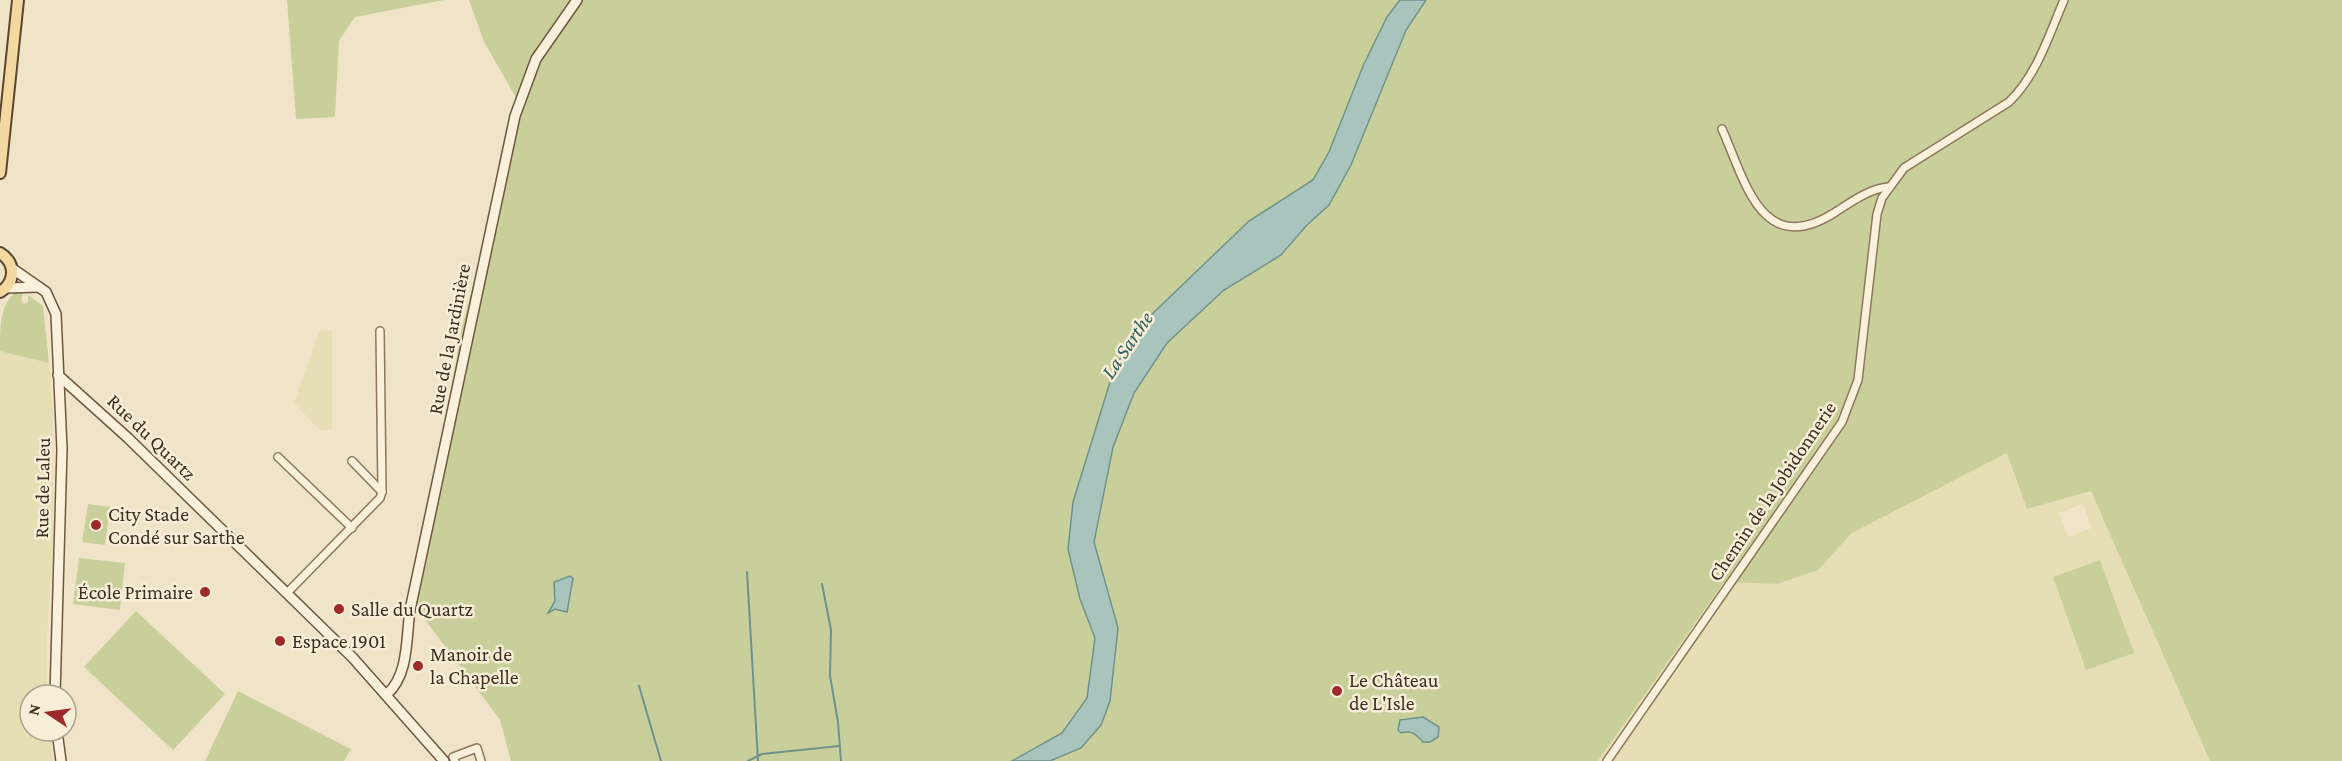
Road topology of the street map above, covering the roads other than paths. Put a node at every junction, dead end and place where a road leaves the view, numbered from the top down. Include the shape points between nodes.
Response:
1 (18, 0) edge
2 (578, 0) edge
3 (2064, 0) edge
4 (1722, 129) dead end
5 (0, 173) edge
6 (1888, 187) junction
7 (0, 253) edge
8 (12, 269) junction
9 (39, 287) junction
10 (3, 290) edge
11 (381, 331) dead end
12 (58, 375) junction
13 (278, 458) dead end
14 (352, 461) dead end
15 (382, 492) junction
16 (352, 528) junction
17 (287, 592) junction
18 (55, 683) edge
19 (387, 694) junction
20 (59, 743) edge
21 (61, 761) edge
22 (444, 761) edge
23 (455, 761) edge
24 (481, 761) edge
25 (1607, 761) edge

1 - 5 main road
2 - 19 street, Rue de la Jardinière via 536,60 514,116 410,610 402,672 399,683
3 - 6 street, Chemin de la Jobidonnerie via 2035,68 2021,90 2009,102 1904,168
4 - 6 street via 1758,210 1786,226 1818,223 1876,188
6 - 25 street, Chemin de la Jobidonnerie via 1876,214 1858,380 1842,422
7 - 8 main road
8 - 9 street, Rue de Laleu
8 - 10 main road via 12,277
9 - 10 street
9 - 12 street, Rue de Laleu via 54,306
11 - 15 street
12 - 17 street, Rue du Quartz
12 - 18 street, Rue de Laleu via 62,449
13 - 16 street
14 - 15 street
15 - 16 street
16 - 17 street
17 - 19 street, Rue du Quartz
19 - 22 street, Rue du Quartz
20 - 21 street
23 - 24 street via 453,757 477,748

